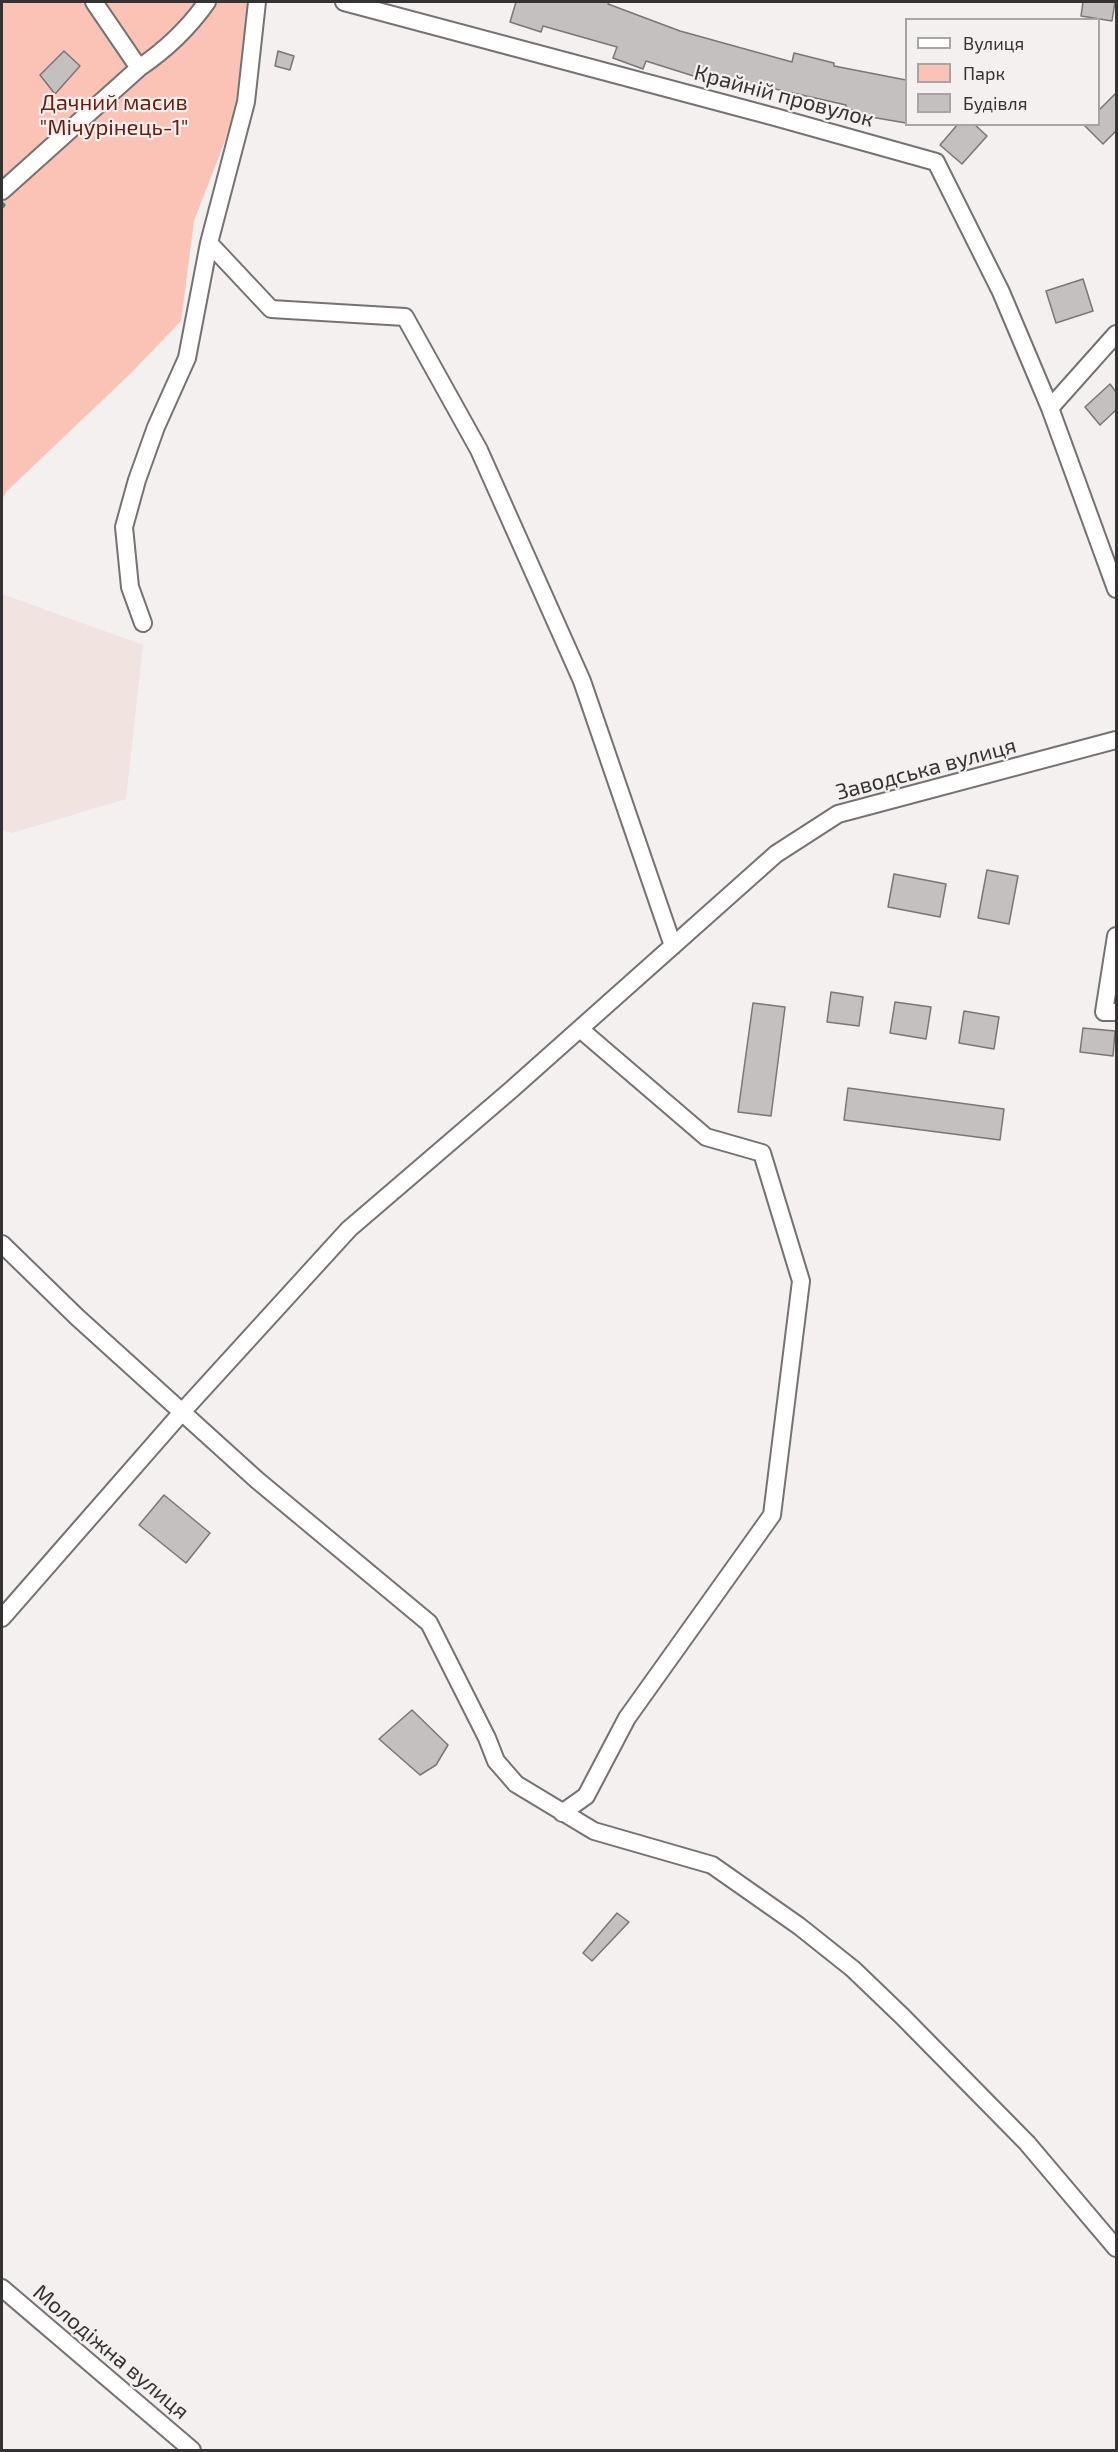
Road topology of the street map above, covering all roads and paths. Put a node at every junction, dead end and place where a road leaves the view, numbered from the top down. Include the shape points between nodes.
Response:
1 (94, 2) edge
2 (207, 2) edge
3 (256, 2) edge
4 (344, 2) edge
5 (139, 68) junction
6 (2, 191) edge
7 (209, 243) junction
8 (1116, 334) edge
9 (1050, 408) junction
10 (1116, 589) edge
11 (143, 623) dead end
12 (1116, 740) edge
13 (1116, 936) edge
14 (674, 946) junction
15 (1110, 1012) edge
16 (575, 1033) junction
17 (2, 1244) edge
18 (183, 1411) junction
19 (2, 1618) edge
20 (562, 1813) junction
21 (1116, 2248) edge
22 (4, 2295) edge
23 (192, 2451) edge

1 - 5 street
2 - 5 street via 183,33
3 - 7 street via 246,102
4 - 9 street, Крайній провулок via 936,162 1001,292
5 - 6 street
7 - 11 street via 187,358 156,427 124,527 130,587
7 - 14 street via 271,309 405,317 479,450 582,681
8 - 9 street
9 - 10 street, Крайній провулок
12 - 14 street, Заводська вулиця via 838,814 776,854
13 - 15 street
14 - 16 street, Заводська вулиця
16 - 18 street, Заводська вулиця via 349,1229
16 - 20 street via 706,1137 762,1153 801,1281 772,1515 627,1718 586,1796
17 - 18 street
18 - 19 street, Заводська вулиця
18 - 20 street via 257,1480 429,1623 496,1761 516,1784
20 - 21 street via 594,1831 712,1865 800,1926 854,1969 1027,2143
22 - 23 street, Молодіжна вулиця

